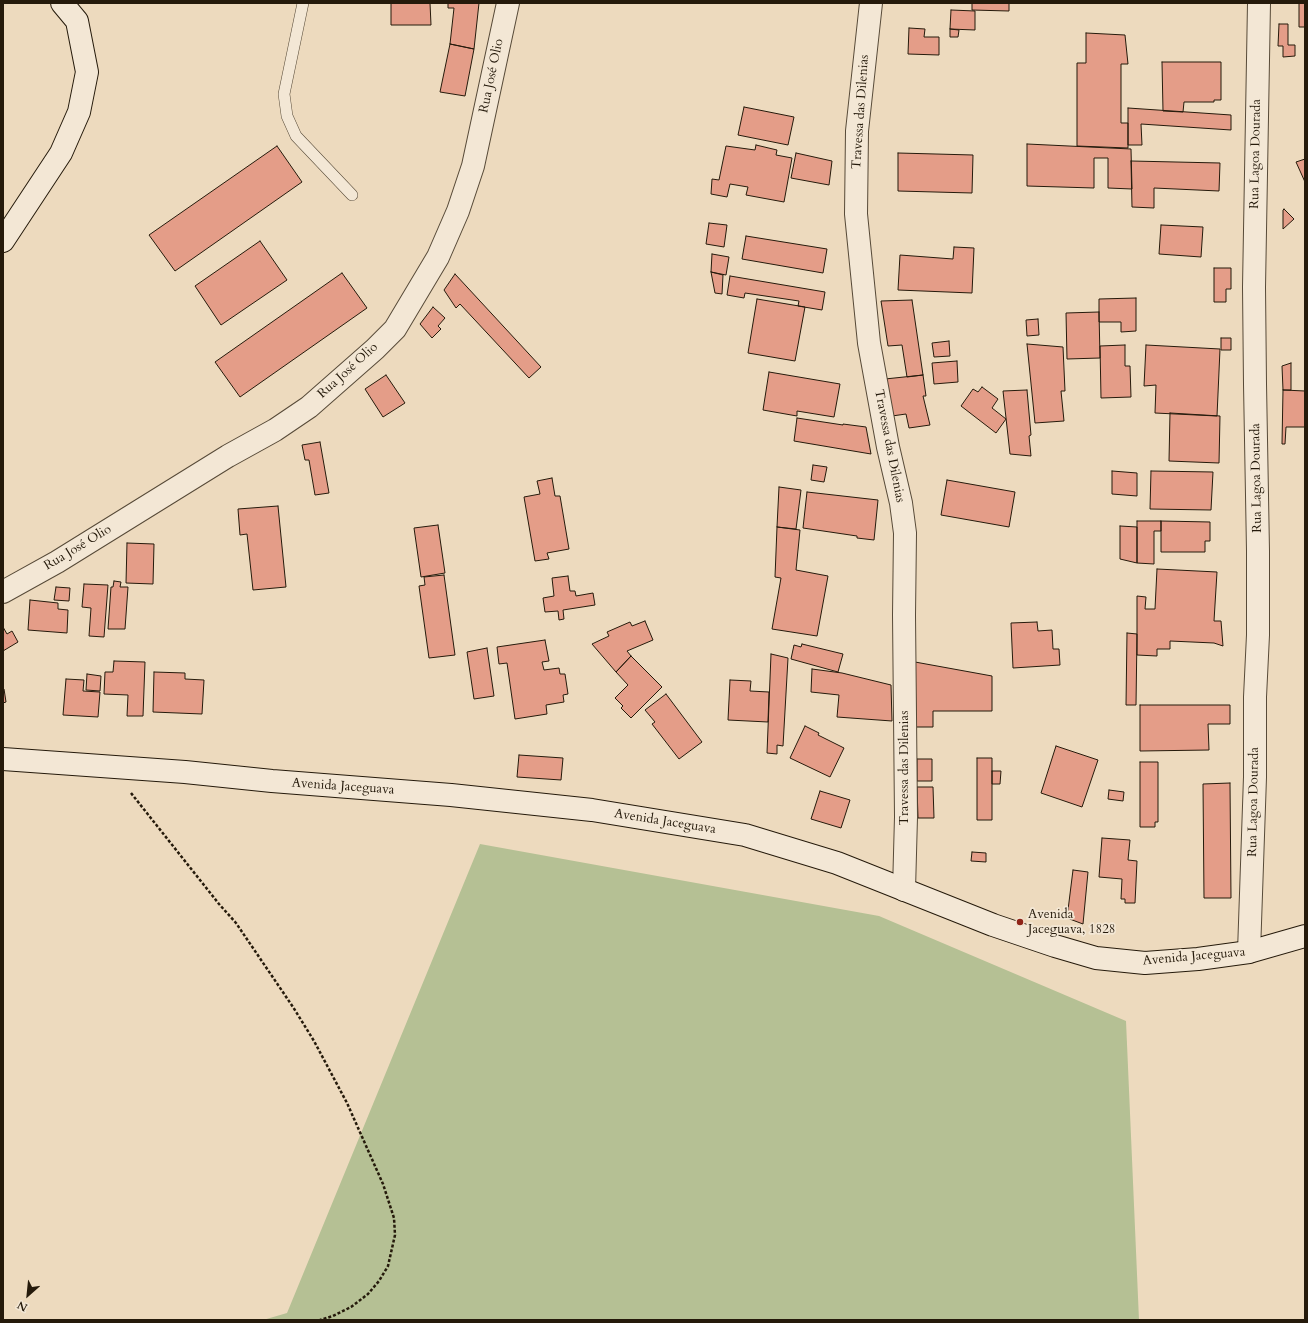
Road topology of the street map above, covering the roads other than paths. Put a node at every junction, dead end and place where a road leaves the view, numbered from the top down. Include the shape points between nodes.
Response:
1 (62, 3) edge
2 (303, 3) edge
3 (508, 3) edge
4 (870, 3) edge
5 (1259, 3) edge
6 (352, 195) dead end
7 (3, 241) edge
8 (3, 592) edge
9 (3, 759) edge
10 (904, 890) junction
11 (1305, 936) edge
12 (1249, 952) junction

1 - 7 street via 77,21 87,72 79,112 62,153
2 - 6 lane via 284,94 287,116 296,136
3 - 8 street, Rua José Olio via 473,166 458,211 438,257 395,329 309,407 275,430
4 - 10 street, Travessa das Dilenias via 857,131 856,214 869,343 905,533
5 - 12 street, Rua Lagoa Dourada via 1254,287 1258,620
9 - 10 street, Avenida Jaceguava via 451,795 592,810 746,835 837,863
10 - 12 street, Avenida Jaceguava via 993,925 1096,958 1145,963
11 - 12 street, Avenida Jaceguava

